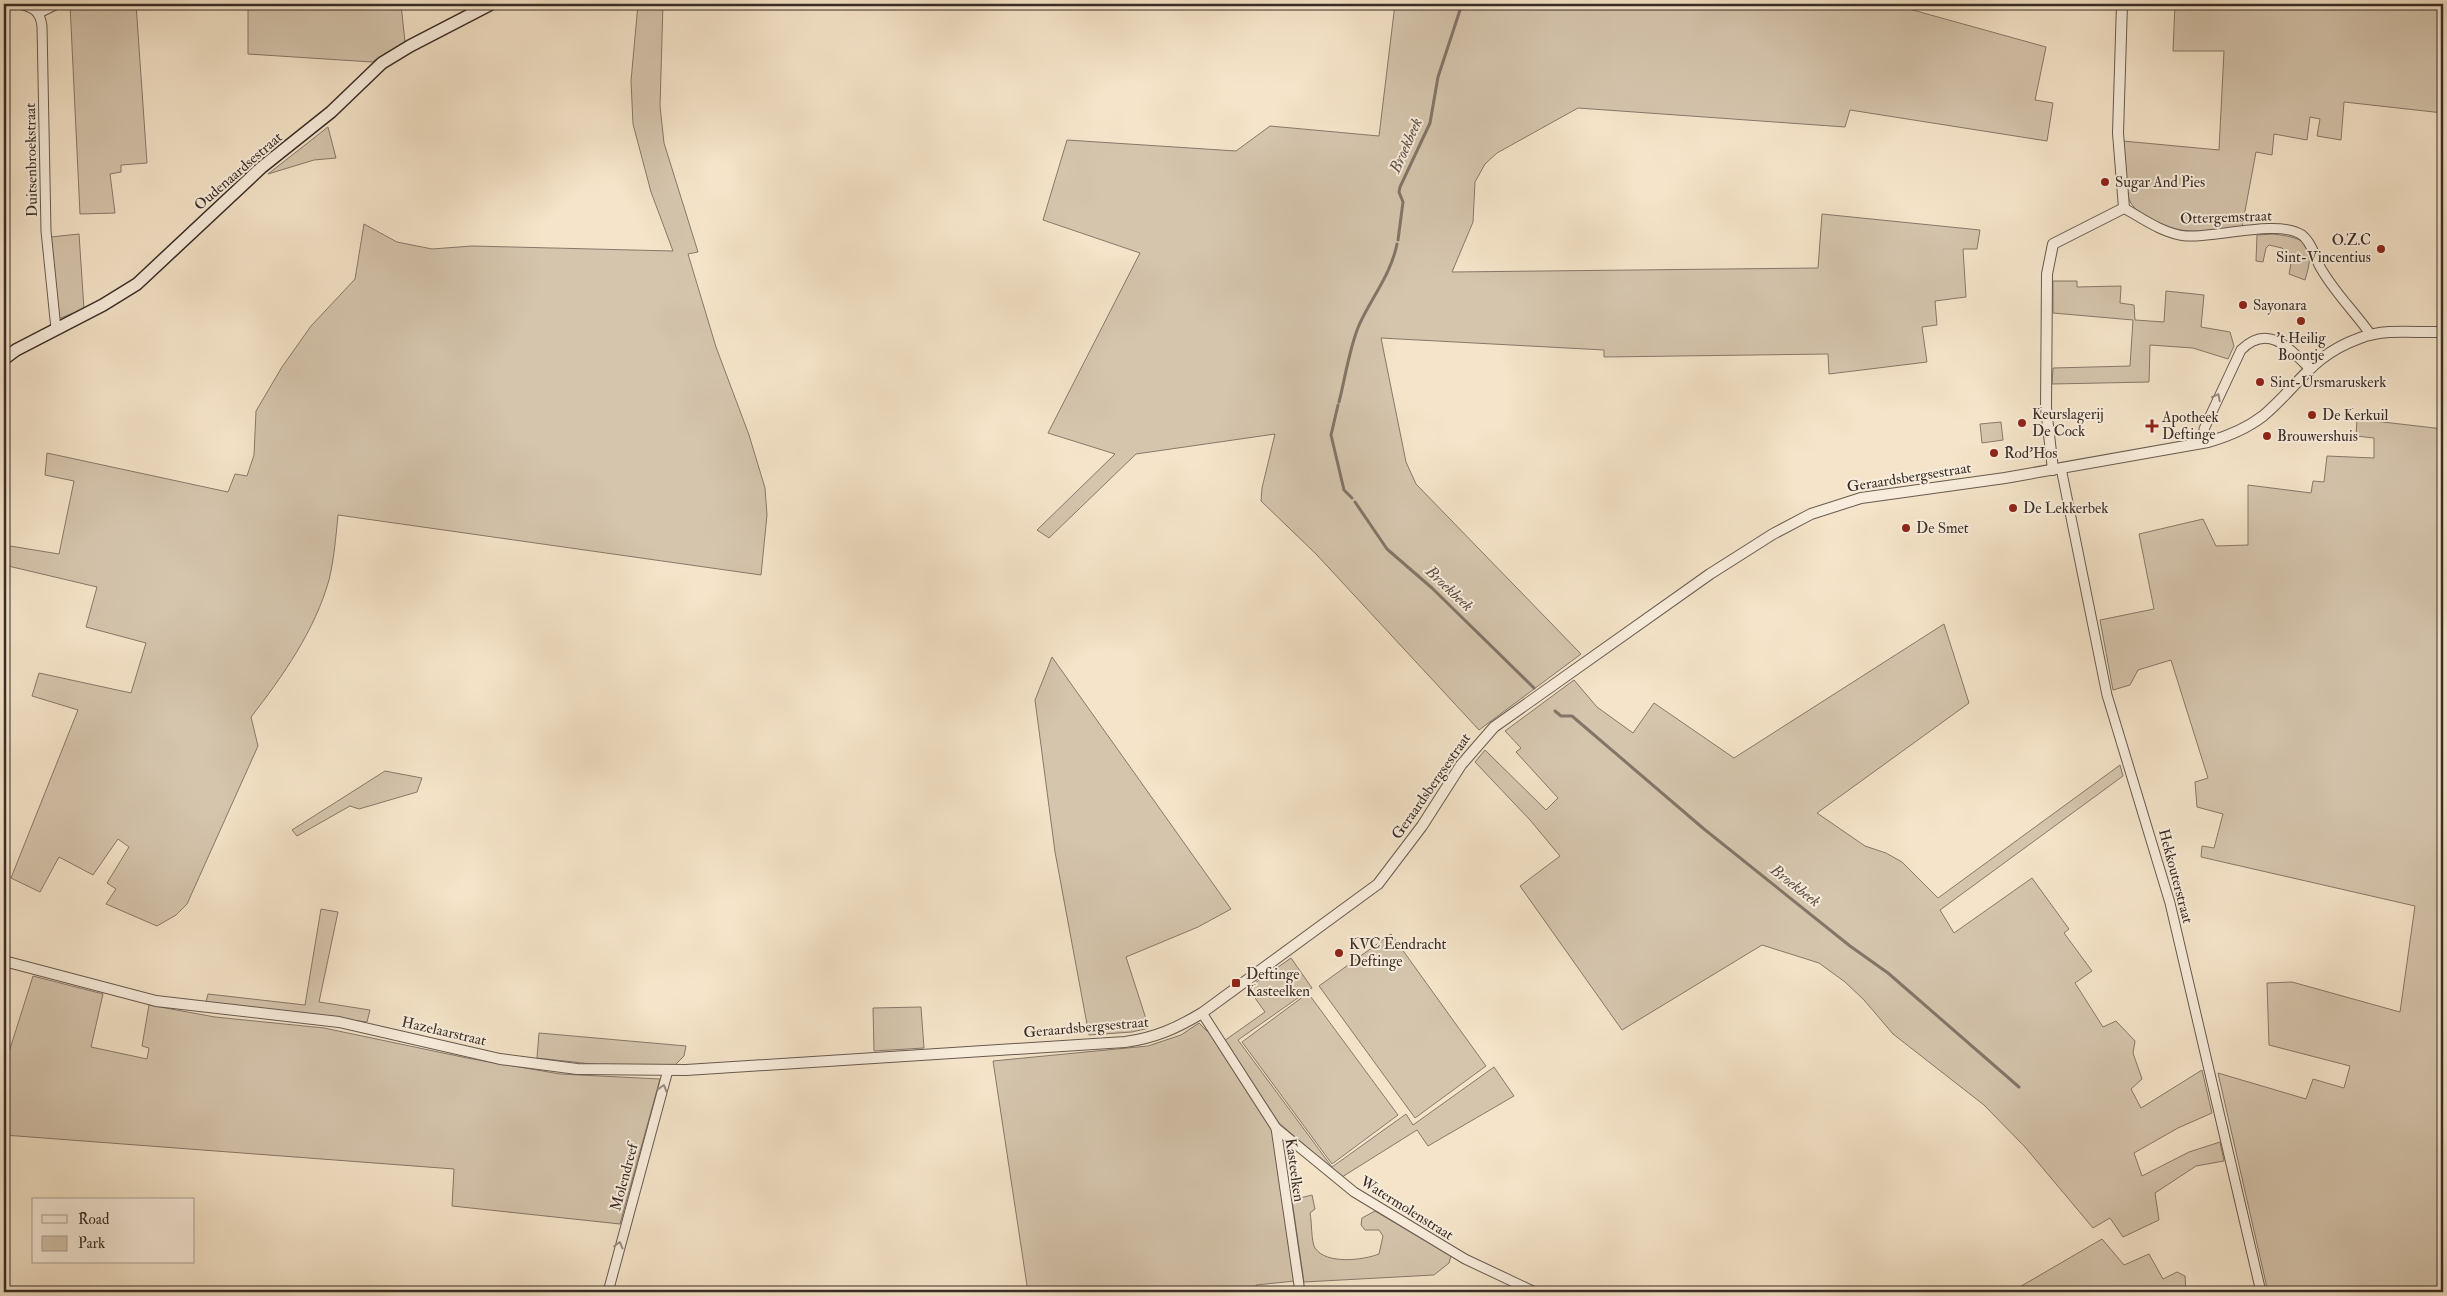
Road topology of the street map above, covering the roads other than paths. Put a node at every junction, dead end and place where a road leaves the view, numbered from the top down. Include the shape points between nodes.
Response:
1 (20, 4) edge
2 (56, 4) edge
3 (492, 4) edge
4 (2122, 4) edge
5 (39, 13) junction
6 (2124, 208) junction
7 (56, 329) junction
8 (2443, 332) edge
9 (2371, 335) junction
10 (4, 359) edge
11 (2309, 368) junction
12 (2208, 442) junction
13 (2057, 469) junction
14 (4, 961) edge
15 (1202, 1013) junction
16 (884, 1057) joint
17 (668, 1070) junction
18 (1276, 1128) junction
19 (608, 1292) edge
20 (1300, 1292) edge
21 (1536, 1292) edge
22 (2261, 1292) edge

1 - 5 street via 34,7
2 - 5 street
3 - 7 main road, Oudenaardsestraat via 382,63 331,112 262,167 136,284
4 - 6 street via 2118,133
5 - 7 street, Duitsenbroekstraat via 42,26 46,231
6 - 9 street, Ottergemstraat via 2170,233 2185,236 2241,230 2299,233 2308,242 2328,279
6 - 13 street via 2053,244 2047,274 2046,408
7 - 10 main road, Oudenaardsestraat
8 - 9 street, Geraardsbergsestraat
9 - 11 street, Geraardsbergsestraat via 2343,346
11 - 12 street, Geraardsbergsestraat via 2272,408 2254,422 2236,433
12 -> 11 street via 2204,429 2210,412 2241,350 2248,343 2263,338 2277,340
12 - 13 street, Geraardsbergsestraat
13 - 15 street, Geraardsbergsestraat via 1861,498 1811,514 1710,574 1494,727 1461,766 1422,826 1378,884
13 - 22 street, Hekkouterstraat via 2109,703 2170,903
14 - 17 street, Hazelaarstraat via 156,1001 339,1022 500,1059 577,1069
15 - 16 street, Geraardsbergsestraat via 1167,1032 1142,1040
15 - 18 street, Kasteelken
16 - 17 street, Hazelaarstraat
19 -> 17 street, Molendreef
18 - 20 street, Kasteelken
18 - 21 street, Watermolenstraat via 1354,1192 1459,1255

